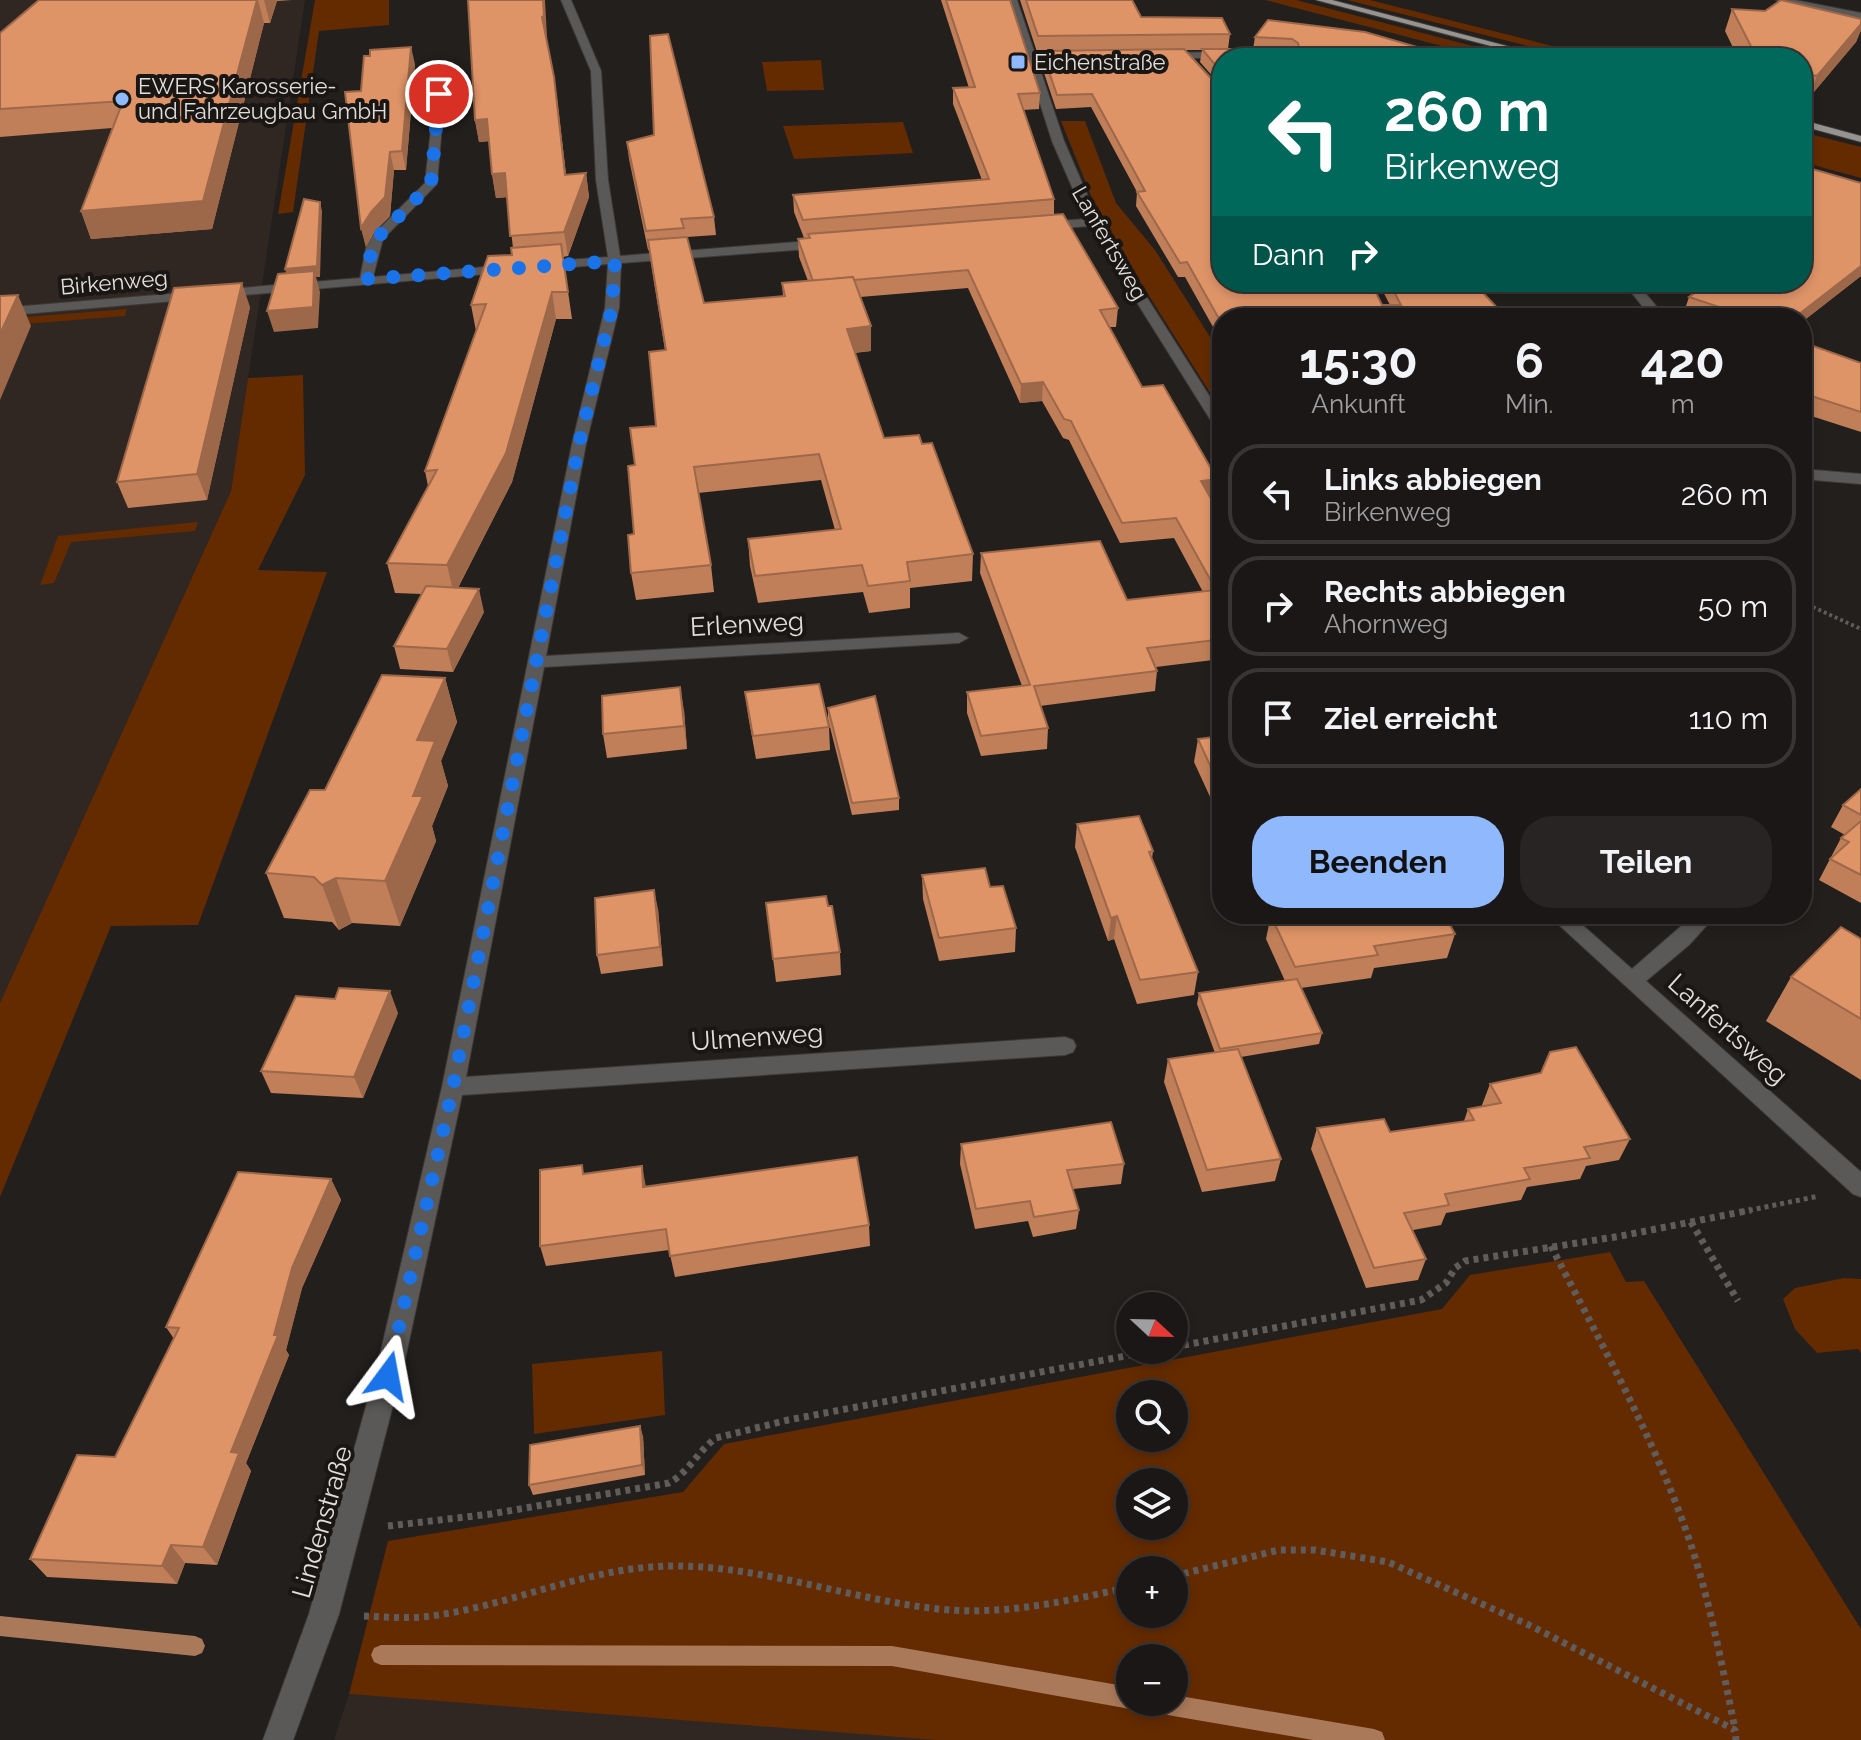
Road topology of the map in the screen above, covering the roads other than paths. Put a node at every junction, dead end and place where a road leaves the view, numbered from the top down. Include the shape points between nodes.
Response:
1 (566, 0) edge
2 (1012, 0) edge
3 (1321, 0) edge
4 (1781, 0) edge
5 (1861, 16) edge
6 (1509, 48) edge
7 (1212, 55) edge
8 (1156, 56) edge
9 (1187, 56) junction
10 (1033, 58) junction
11 (1048, 58) edge
12 (442, 67) dead end
13 (1196, 67) edge
14 (1812, 126) edge
15 (1861, 139) edge
16 (1093, 222) junction
17 (1030, 227) edge
18 (838, 243) edge
19 (615, 261) junction
20 (366, 279) junction
21 (1637, 292) edge
22 (1651, 308) edge
23 (0, 312) edge
24 (1212, 399) edge
25 (1812, 475) edge
26 (1861, 479) edge
27 (959, 638) dead end
28 (538, 662) junction
29 (1569, 924) edge
30 (1697, 924) edge
31 (1633, 980) junction
32 (1065, 1046) dead end
33 (453, 1087) junction
34 (1861, 1187) edge
35 (278, 1740) edge

1 - 19 street, Lindenstraße via 596,71 602,180
2 - 10 street, Lanfertsweg
3 - 6 main road
4 - 5 street
7 - 9 street
8 - 9 street
9 - 13 street
10 - 11 street
10 - 16 street, Lanfertsweg via 1058,141
12 - 20 street via 431,184 378,237
14 - 15 main road
16 - 17 street
16 - 24 street, Lanfertsweg
18 - 19 street, Birkenweg
19 - 20 street, Birkenweg
19 - 28 street, Lindenstraße via 612,308 579,444
20 - 23 street, Birkenweg
21 - 22 street
25 - 26 street
27 - 28 street, Erlenweg
28 - 33 street, Lindenstraße
29 - 31 street, Lanfertsweg
30 - 31 street
31 - 34 street, Lanfertsweg
32 - 33 street, Ulmenweg
33 - 35 street, Lindenstraße via 347,1531 324,1614

